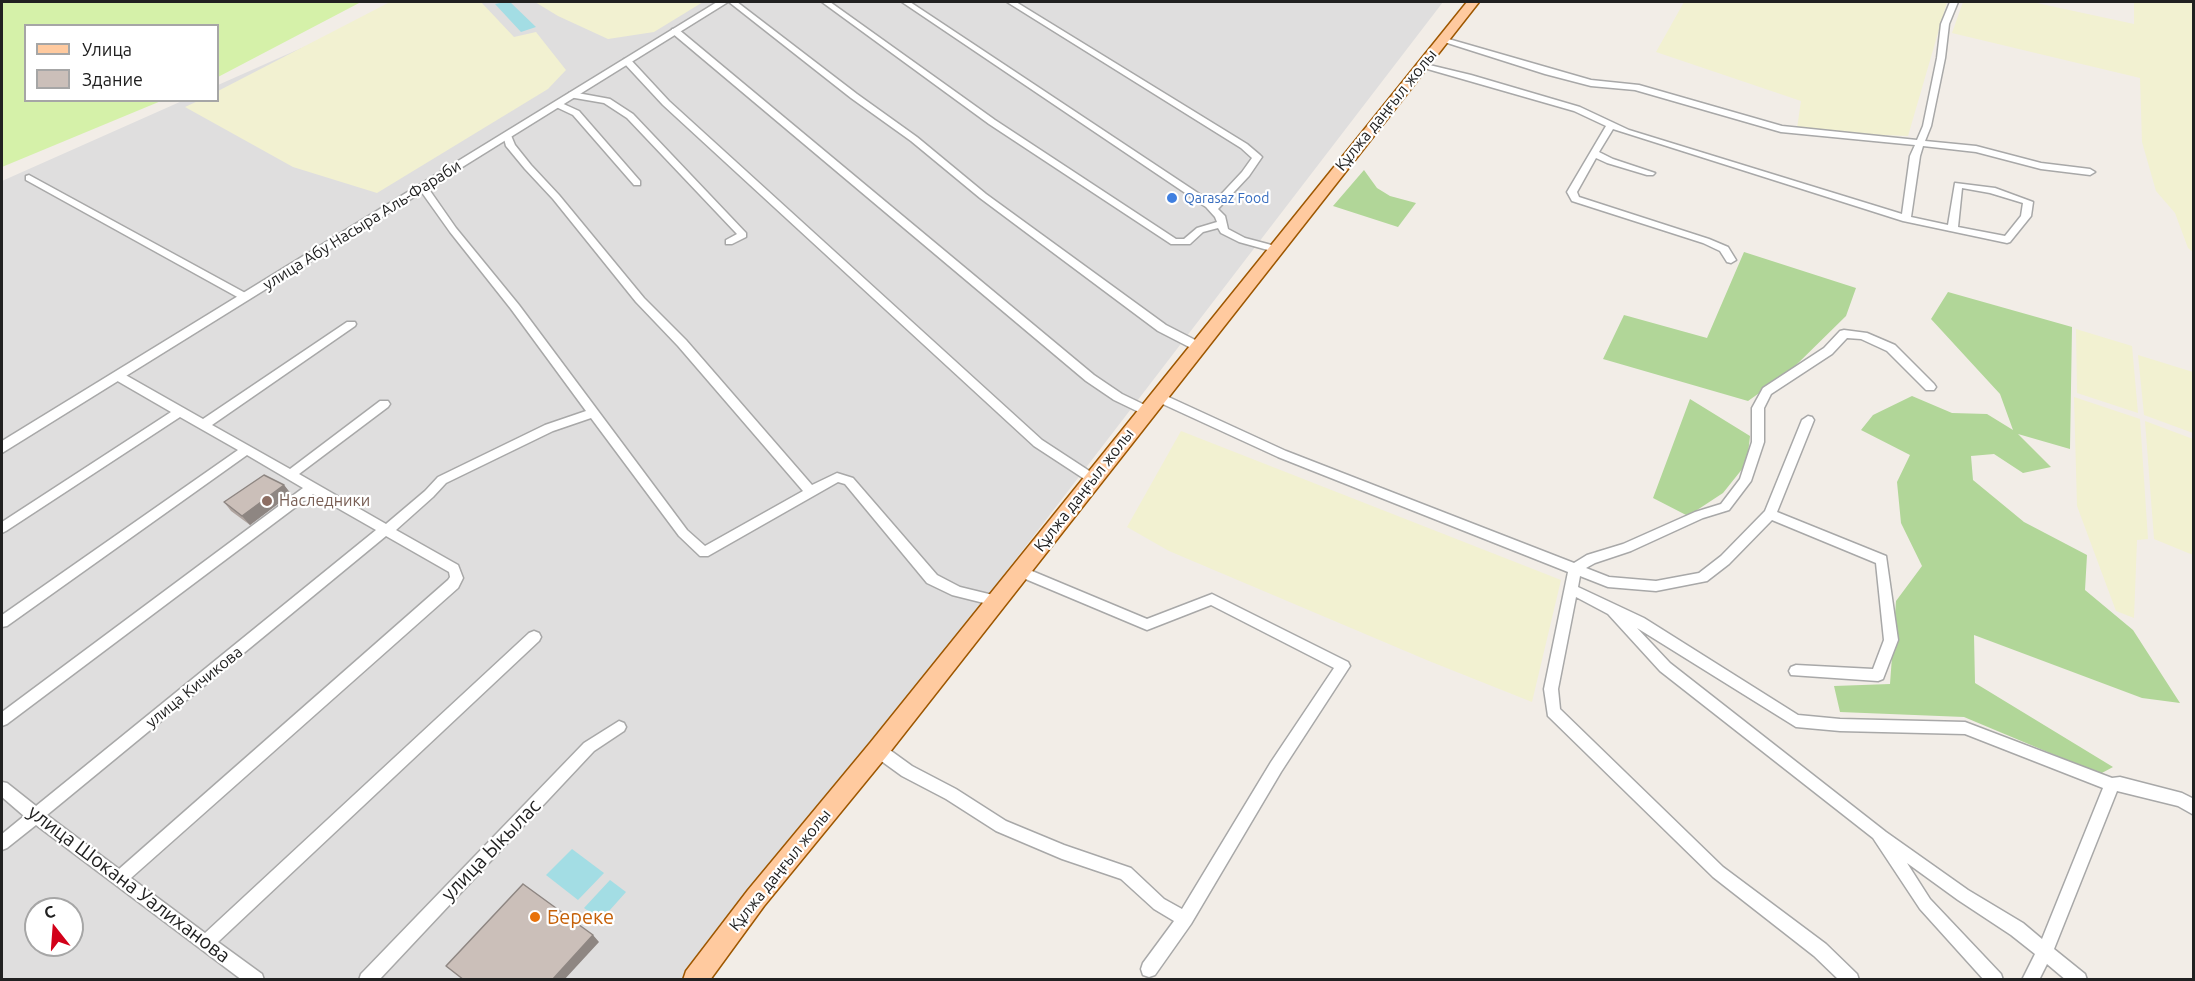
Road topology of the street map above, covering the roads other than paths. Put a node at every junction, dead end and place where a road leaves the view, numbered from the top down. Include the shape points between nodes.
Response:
1 (723, 2) edge
2 (733, 2) edge
3 (826, 2) edge
4 (906, 2) edge
5 (1011, 2) edge
6 (1473, 2) edge
7 (1954, 2) edge
8 (675, 32) junction
9 (1442, 40) junction
10 (627, 61) junction
11 (1421, 66) junction
12 (572, 95) junction
13 (557, 104) junction
14 (1611, 126) junction
15 (507, 135) junction
16 (1920, 144) junction
17 (1594, 153) junction
18 (2090, 172) dead end
19 (1650, 173) dead end
20 (29, 178) dead end
21 (637, 183) dead end
22 (423, 187) junction
23 (1213, 209) junction
24 (1906, 219) junction
25 (1221, 224) junction
26 (1953, 228) junction
27 (729, 242) dead end
28 (1275, 249) junction
29 (1731, 260) dead end
30 (245, 297) junction
31 (351, 324) dead end
32 (1197, 346) junction
33 (118, 376) junction
34 (1930, 387) dead end
35 (384, 404) dead end
36 (1152, 404) junction
37 (179, 412) junction
38 (592, 413) junction
39 (1808, 420) dead end
40 (203, 425) junction
41 (3, 446) edge
42 (246, 450) junction
43 (290, 476) junction
44 (1093, 479) junction
45 (312, 488) junction
46 (811, 492) junction
47 (1770, 514) junction
48 (2, 528) edge
49 (386, 530) junction
50 (1575, 569) junction
51 (1020, 571) junction
52 (1572, 589) junction
53 (996, 601) junction
54 (1613, 610) junction
55 (2, 622) edge
56 (534, 637) dead end
57 (1796, 670) dead end
58 (2, 720) edge
59 (619, 727) dead end
60 (878, 750) junction
61 (2112, 785) junction
62 (2, 788) edge
63 (2193, 808) edge
64 (36, 816) junction
65 (1878, 833) junction
66 (2, 843) edge
67 (120, 878) junction
68 (1185, 919) junction
69 (207, 943) junction
70 (2045, 951) junction
71 (1149, 969) dead end
72 (256, 980) edge
73 (368, 980) edge
74 (695, 980) edge
75 (1851, 980) edge
76 (1995, 980) edge
77 (2030, 980) edge
78 (2079, 980) edge

1 - 8 street, улица Абу Насыра Аль-Фараби
2 - 32 street via 983,196 1162,328
3 - 25 street via 992,122 1174,242 1187,242 1200,230
4 - 23 street
5 - 23 street via 1257,157
6 - 9 main road, Құлжа даңғыл жолы
7 - 16 street via 1945,24 1927,126
8 - 10 street, улица Абу Насыра Аль-Фараби
8 - 36 street via 1090,378 1118,397
9 - 11 main road, Құлжа даңғыл жолы
9 - 16 street via 1548,72 1591,83 1636,87 1781,129
10 - 12 street, улица Абу Насыра Аль-Фараби
10 - 44 street via 666,103 1038,443
11 - 14 street via 1577,109
11 - 28 main road, Құлжа даңғыл жолы
12 - 13 street, улица Абу Насыра Аль-Фараби
12 - 27 street via 607,101 630,116 743,235
13 - 15 street, улица Абу Насыра Аль-Фараби
13 - 21 street via 576,113
14 - 17 street
14 - 24 street
15 - 22 street, улица Абу Насыра Аль-Фараби
15 - 46 street via 522,160 640,300
16 - 18 street via 1976,149 2041,166
16 - 24 street
17 - 19 street
17 - 29 street via 1572,192 1575,199 1706,241 1724,249
20 - 30 street
22 - 30 street, улица Абу Насыра Аль-Фараби
22 - 38 street
23 - 25 street
24 - 26 street
25 - 28 street via 1232,236
26 - 26 street via 2007,240 2026,216 2028,202 1992,190 1958,185
28 - 32 main road, Құлжа даңғыл жолы
30 - 33 street, улица Абу Насыра Аль-Фараби
31 - 40 street
32 - 36 main road, Құлжа даңғыл жолы
33 - 37 street
33 - 41 street, улица Абу Насыра Аль-Фараби
34 - 50 street via 1891,348 1863,336 1844,334 1828,351 1767,391 1758,408 1758,442 1745,481 1725,507 1591,559
35 - 43 street
36 - 44 main road, Құлжа даңғыл жолы
36 - 50 street
37 - 40 street
37 - 48 street
38 - 46 street via 682,533 704,553
38 - 49 street, улица Кичикова via 549,428 442,480
39 - 47 street
40 - 42 street
42 - 43 street
42 - 55 street
43 - 45 street
44 - 51 main road, Құлжа даңғыл жолы
45 - 49 street
45 - 58 street
46 - 53 street via 837,477 849,481 932,579 957,591
47 - 50 street via 1725,560 1702,577 1656,586 1608,582
47 - 57 street via 1882,560 1891,640 1878,675
49 - 64 street, улица Кичикова
49 - 67 street via 454,569 457,578 453,584
50 - 52 street
51 - 53 main road, Құлжа даңғыл жолы
51 - 68 street via 1147,625 1212,599 1343,666 1276,767
52 - 54 street
52 - 75 street via 1551,689 1553,712 1718,872 1820,950
53 - 60 main road, Құлжа даңғыл жолы
54 - 61 street via 1639,622 1796,721 1965,728
54 - 65 street via 1665,667
56 - 69 street
59 - 73 street, улица Ыкылас via 589,747
60 - 68 street via 1001,826 1126,873 1159,904
60 - 74 main road, Құлжа даңғыл жолы via 756,898
61 - 63 street via 2182,800
61 - 70 street
62 - 64 street, улица Шокана Уалиханова
64 - 66 street, улица Кичикова
64 - 67 street, улица Шокана Уалиханова
65 - 70 street
65 - 76 street via 1924,904
67 - 69 street, улица Шокана Уалиханова
68 - 71 street
69 - 72 street, улица Шокана Уалиханова
70 - 77 street
70 - 78 street

